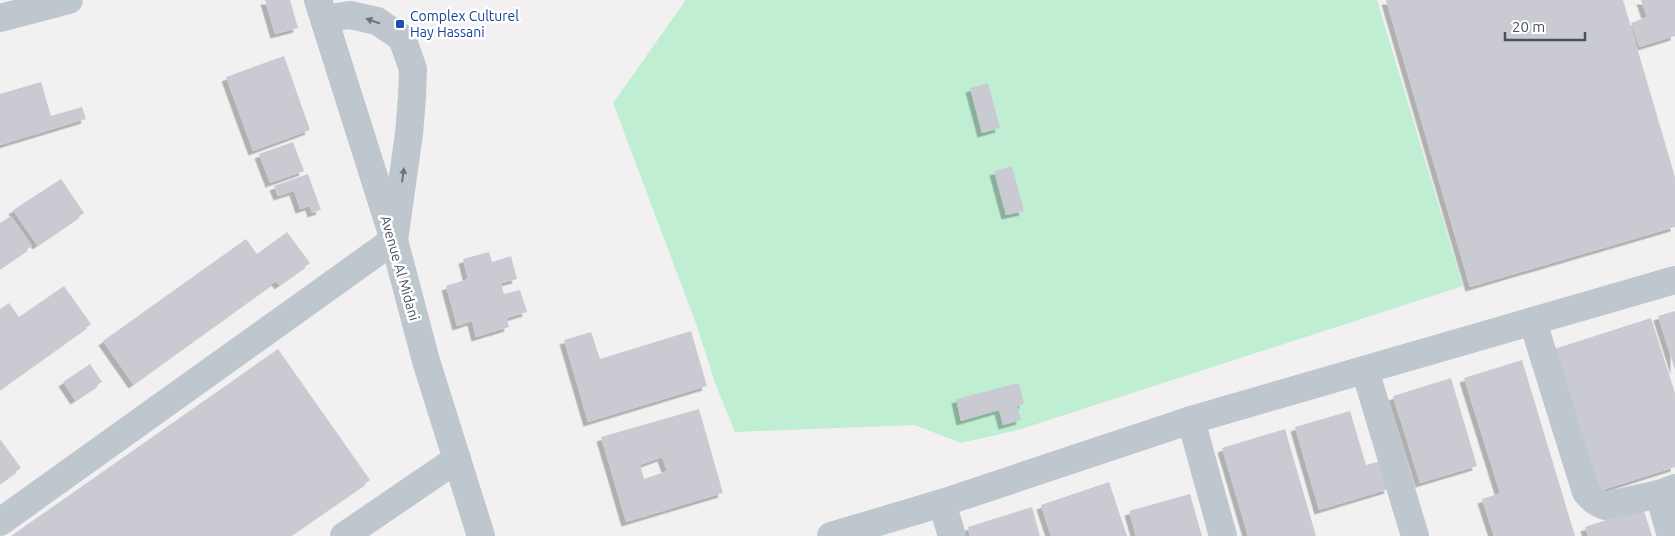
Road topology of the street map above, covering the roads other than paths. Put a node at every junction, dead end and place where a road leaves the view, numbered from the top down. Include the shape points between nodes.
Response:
1 (60, 1) edge
2 (321, 9) edge
3 (0, 18) edge
4 (394, 240) junction
5 (1675, 280) edge
6 (1533, 322) junction
7 (1365, 370) junction
8 (1191, 420) junction
9 (457, 459) junction
10 (1667, 491) edge
11 (942, 504) junction
12 (0, 522) edge
13 (344, 536) edge
14 (481, 536) edge
15 (831, 536) edge
16 (952, 536) edge
17 (1223, 536) edge
18 (1415, 536) edge
19 (1671, 536) edge

1 - 3 street
2 - 4 street, Avenue Al Midani
4 -> 2 street via 409,134 413,69 402,38 377,21
4 - 9 street, Avenue Al Midani via 426,361
4 - 12 street
5 - 6 street
6 - 7 street
6 - 10 street via 1586,492 1598,504 1605,506
7 - 8 street
7 - 18 street
8 - 11 street
8 - 17 street
9 - 13 street
9 - 14 street, Avenue Al Midani
10 - 19 street
11 - 15 street
11 - 16 street

